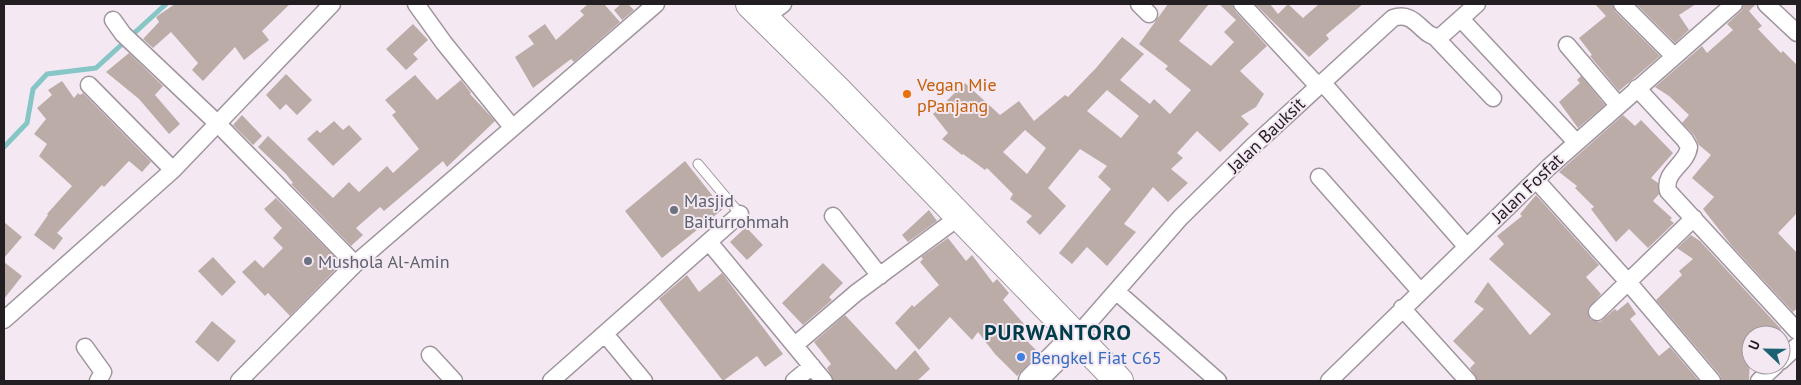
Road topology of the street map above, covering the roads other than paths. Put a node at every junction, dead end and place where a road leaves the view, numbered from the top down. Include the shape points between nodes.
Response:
1 (332, 4) edge
2 (416, 4) edge
3 (656, 4) edge
4 (1242, 4) edge
5 (1477, 4) edge
6 (1622, 4) edge
7 (1734, 4) edge
8 (1766, 4) edge
9 (765, 8) edge
10 (1461, 19) junction
11 (113, 20) dead end
12 (1797, 33) edge
13 (1436, 38) junction
14 (1567, 45) dead end
15 (1674, 56) junction
16 (1320, 84) junction
17 (89, 86) dead end
18 (1637, 88) junction
19 (1493, 98) dead end
20 (1618, 105) junction
21 (217, 123) junction
22 (512, 127) junction
23 (1576, 142) junction
24 (698, 164) dead end
25 (173, 170) junction
26 (1319, 177) dead end
27 (1536, 180) junction
28 (740, 214) joint
29 (833, 216) dead end
30 (959, 217) junction
31 (1694, 218) junction
32 (709, 242) junction
33 (1466, 246) junction
34 (355, 264) junction
35 (880, 276) junction
36 (1628, 282) junction
37 (1420, 291) junction
38 (1117, 292) junction
39 (1402, 308) junction
40 (1597, 312) dead end
41 (4, 320) edge
42 (1797, 331) edge
43 (605, 334) junction
44 (1076, 337) junction
45 (795, 345) junction
46 (85, 347) dead end
47 (430, 355) dead end
48 (812, 366) junction
49 (98, 381) edge
50 (239, 381) edge
51 (454, 381) edge
52 (551, 381) edge
53 (644, 381) edge
54 (794, 381) edge
55 (824, 381) edge
56 (1032, 381) edge
57 (1119, 381) edge
58 (1218, 381) edge
59 (1329, 381) edge
60 (1468, 381) edge
61 (1712, 381) edge

1 - 21 street
2 - 22 street
3 - 22 street
4 - 16 street
5 - 10 street
6 - 15 street
7 - 15 street, Jalan Fosfat
8 - 12 street
9 - 30 highway via 838,91
10 - 13 street
10 - 23 street
11 - 21 street
13 - 16 street, Jalan Bauksit via 1408,16 1393,18
13 - 19 street, Jalan Bauksit
14 - 20 street
15 - 18 street, Jalan Fosfat
16 - 33 street
16 - 38 street, Jalan Bauksit via 1180,218
17 - 25 street
18 - 20 street, Jalan Fosfat
18 - 31 street via 1688,143 1687,155 1668,179 1667,187
20 - 23 street, Jalan Fosfat
21 - 25 street
21 - 34 street
22 - 34 street
23 - 27 street, Jalan Fosfat
24 - 28 lane
25 - 41 street
26 - 37 street
27 - 33 street, Jalan Fosfat
27 - 36 street
28 - 32 street
29 - 35 street
30 - 35 street
30 - 44 highway
31 - 36 street
31 - 42 street
32 - 43 street
32 - 45 street
33 - 37 street, Jalan Fosfat
34 - 50 street
35 - 45 street
36 - 40 street
36 - 61 street
37 - 39 street, Jalan Fosfat
38 - 44 street, Jalan Bauksit
38 - 58 street
39 - 59 street, Jalan Fosfat
39 - 60 street
43 - 52 street
43 - 53 street
44 - 56 main road
44 - 57 highway
45 - 48 street
46 - 49 street via 103,372
47 - 51 street
48 - 54 street
48 - 55 street

